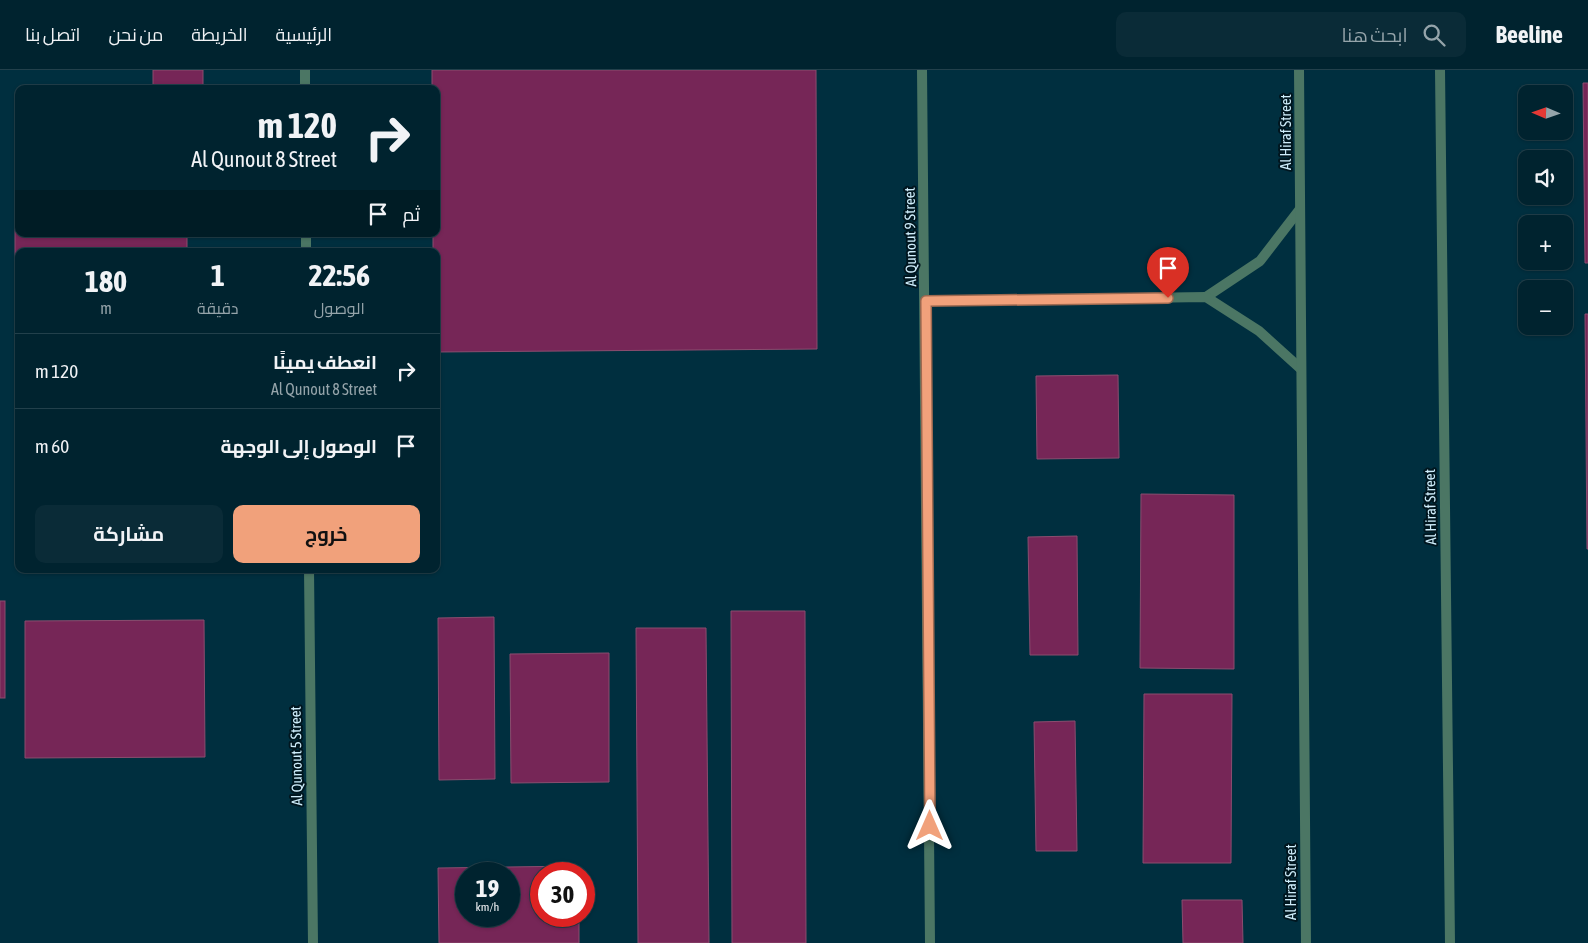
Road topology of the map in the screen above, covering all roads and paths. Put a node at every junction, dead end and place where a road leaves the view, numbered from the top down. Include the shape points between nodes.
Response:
1 (304, 70) edge
2 (922, 70) edge
3 (1299, 70) edge
4 (1440, 70) edge
5 (305, 85) edge
6 (1300, 209) junction
7 (1206, 297) junction
8 (926, 301) junction
9 (1301, 369) junction
10 (309, 573) edge
11 (313, 943) edge
12 (930, 943) edge
13 (1306, 943) edge
14 (1450, 943) edge

1 - 5 street
2 - 8 street, Al Qunout 9 Street
3 - 6 street, Al Hiraf Street
4 - 14 street, Al Hiraf Street
6 - 7 street via 1260,260
6 - 9 street, Al Hiraf Street
7 - 8 street
7 - 9 street via 1258,331
8 - 12 street, Al Qunout 9 Street
9 - 13 street, Al Hiraf Street
10 - 11 street, Al Qunout 5 Street

